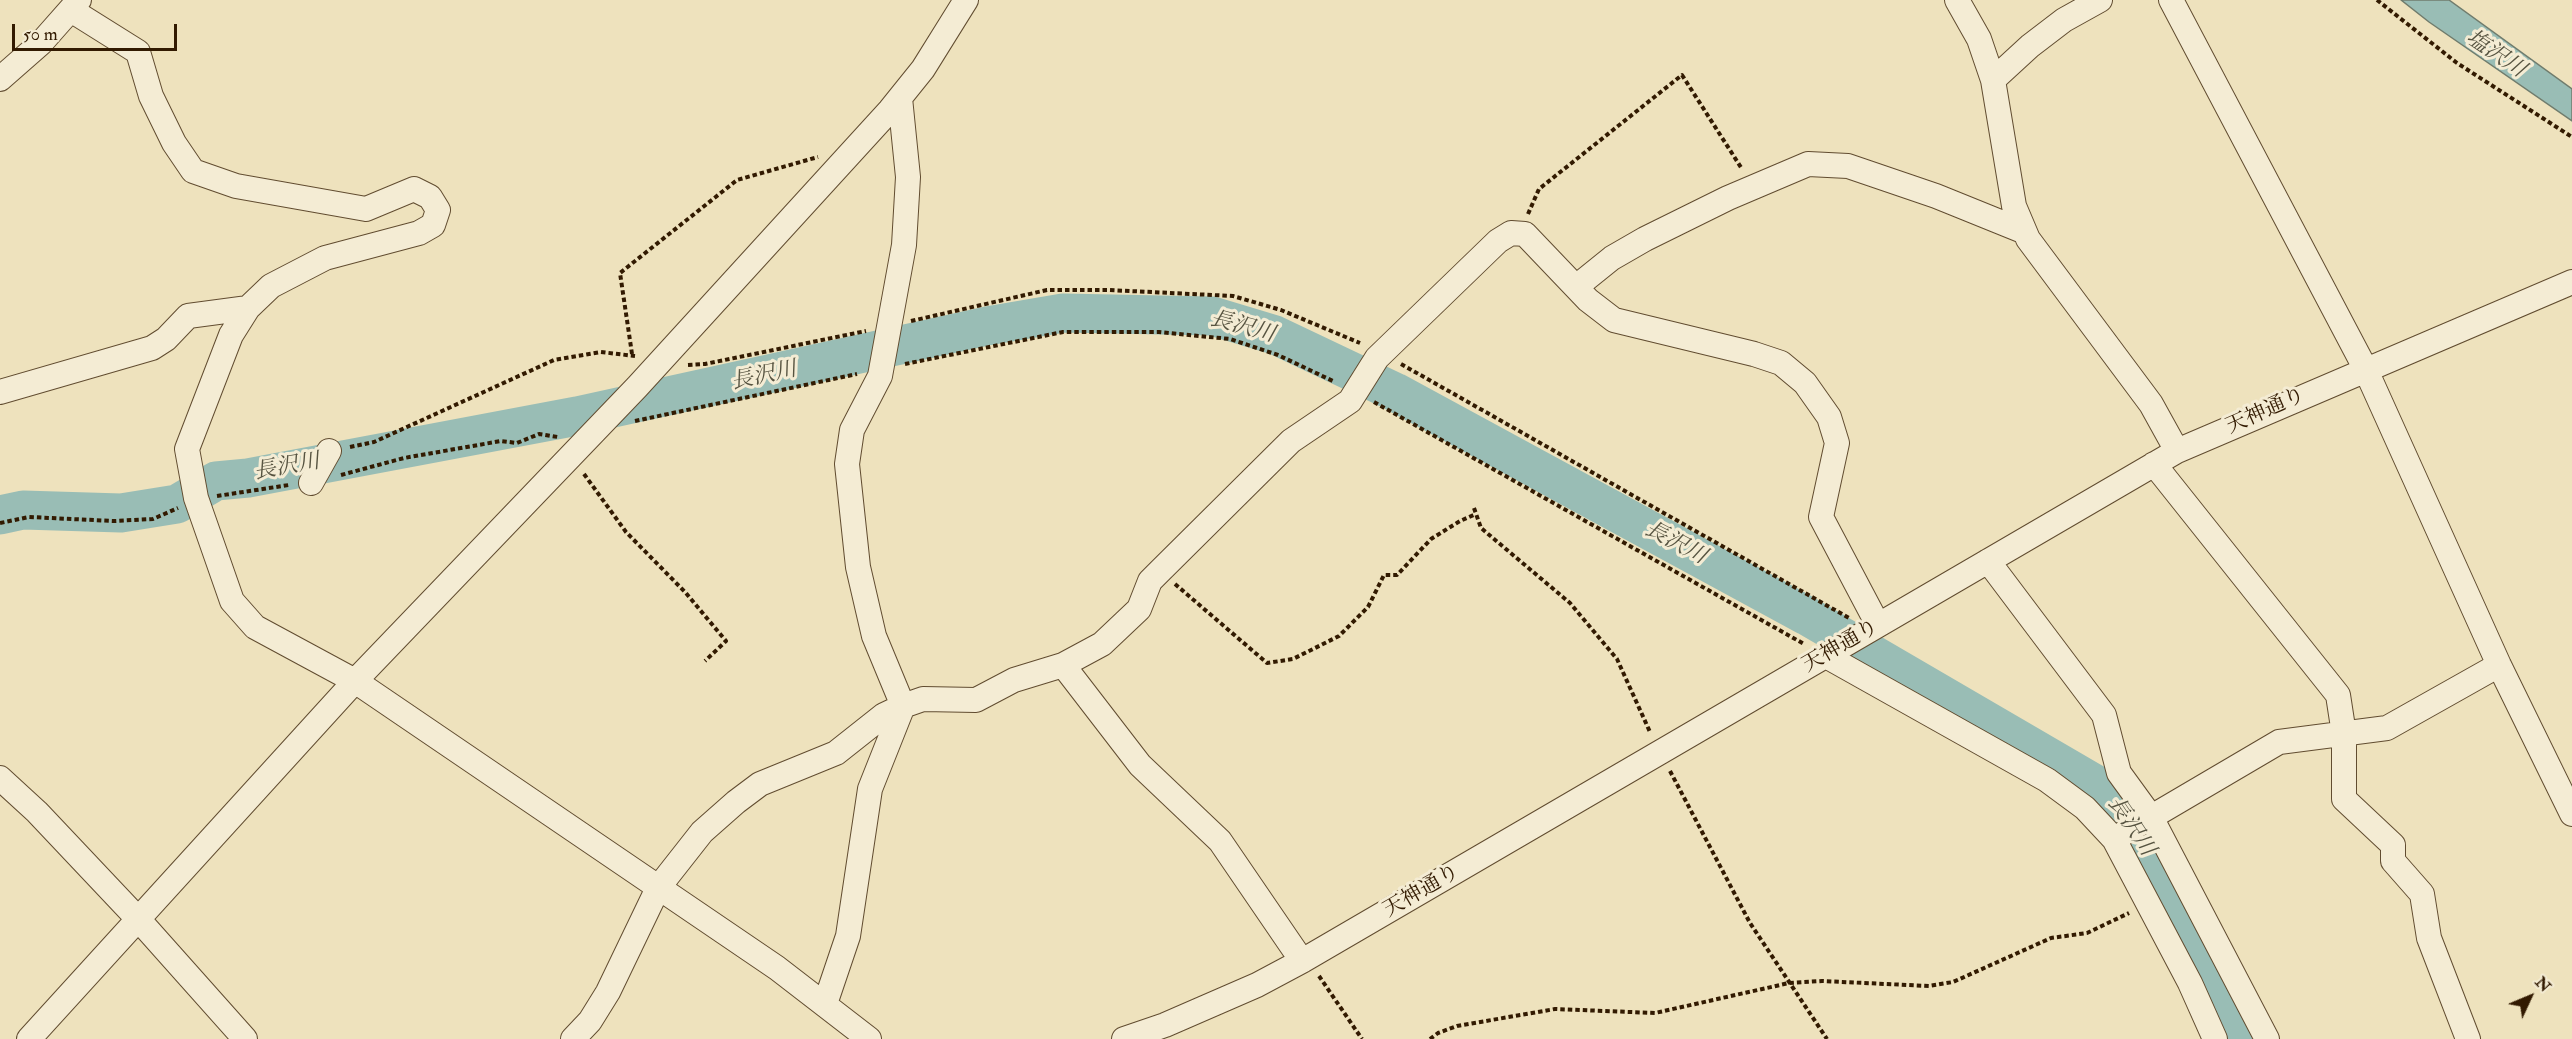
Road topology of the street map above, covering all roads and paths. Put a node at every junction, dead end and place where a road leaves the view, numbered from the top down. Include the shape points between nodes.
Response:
1 (966, 0) edge
2 (1958, 0) edge
3 (2100, 0) edge
4 (2171, 0) edge
5 (2377, 0) edge
6 (75, 5) edge
7 (0, 79) edge
8 (1993, 80) junction
9 (900, 98) junction
10 (2572, 137) edge
11 (849, 156) junction
12 (1754, 187) junction
13 (2025, 232) junction
14 (1520, 234) junction
15 (2572, 282) edge
16 (1576, 287) junction
17 (248, 308) junction
18 (890, 330) junction
19 (632, 354) junction
20 (1380, 356) junction
21 (656, 367) junction
22 (882, 368) junction
23 (2365, 368) junction
24 (1356, 391) junction
25 (0, 392) edge
26 (600, 426) junction
27 (2177, 451) junction
28 (329, 452) joint
29 (572, 456) junction
30 (2154, 464) junction
31 (311, 482) dead end
32 (1474, 508) dead end
33 (1476, 514) junction
34 (1988, 561) junction
35 (1160, 571) junction
36 (1872, 629) junction
37 (1827, 655) junction
38 (705, 661) dead end
39 (1063, 665) junction
40 (2499, 665) junction
41 (355, 681) junction
42 (903, 706) junction
43 (2344, 734) junction
44 (1661, 752) junction
45 (0, 778) edge
46 (2572, 814) edge
47 (2151, 818) junction
48 (2114, 838) junction
49 (658, 888) junction
50 (2148, 904) junction
51 (139, 920) junction
52 (1305, 960) junction
53 (1789, 983) junction
54 (825, 1004) junction
55 (29, 1039) edge
56 (245, 1039) edge
57 (573, 1039) edge
58 (869, 1039) edge
59 (1124, 1039) edge
60 (1362, 1039) edge
61 (1431, 1039) edge
62 (1827, 1039) edge
63 (2215, 1039) edge
64 (2267, 1039) edge
65 (2468, 1039) edge

1 - 9 street
2 - 8 street via 1979,39
3 - 8 street via 2064,20
4 - 23 street
5 - 10 path via 2457,63
6 - 7 street
6 - 17 street via 138,52 151,96 193,171 237,186 366,209 414,189 430,196 438,210 433,225 419,233 325,258 271,286
8 - 13 street via 2014,206
9 - 11 street
9 - 18 street via 908,177 904,244
11 - 19 path via 812,157 737,180 621,273
11 - 21 street
12 - 13 street via 1808,165 1848,166
12 - 14 path via 1682,75 1539,189
12 - 16 street via 1645,239 1612,258
13 - 27 street via 2151,404
14 - 16 street via 1525,234
14 - 20 street via 1511,233 1498,241
15 - 23 street, 天神通り
16 - 36 street via 1614,320 1754,354 1781,363 1805,382 1829,417 1837,443 1821,517
17 - 25 street via 188,316 152,348
17 - 41 street via 231,336 187,448 194,488 232,601 255,627
18 - 20 path via 1047,290 1233,296 1281,310
18 - 21 path via 705,364
18 - 22 street
19 - 21 path
19 - 28 path via 601,352 554,360 374,442
20 - 24 street
20 - 36 path
21 - 26 street
22 - 24 path via 1063,332 1159,332 1230,339 1278,355
22 - 26 path via 645,420
22 - 42 street via 852,430 847,464 858,567 874,636
23 - 27 street, 天神通り
23 - 40 street
24 - 35 street via 1350,401 1291,441
24 - 37 path
26 - 29 street
27 - 30 street, 天神通り
28 - 31 street
29 - 38 path via 626,532 726,641
29 - 41 street
30 - 34 street, 天神通り
30 - 43 street via 2338,695
32 - 33 path
33 - 35 path via 1431,539 1397,575 1384,575 1368,607 1339,636 1293,659 1267,663
33 - 44 path via 1481,528 1570,603 1617,659
34 - 36 street, 天神通り
34 - 47 street via 2104,715 2119,773
35 - 39 street via 1150,581 1139,609 1102,644
36 - 37 street, 天神通り
37 - 44 street, 天神通り
37 - 48 street via 2047,780 2085,808
39 - 42 street via 1014,680 976,700 923,699
39 - 52 street via 1140,765 1220,841
40 - 43 street via 2387,728
40 - 46 street
41 - 49 street
41 - 51 street
42 - 49 street via 836,753 760,784 702,832
42 - 54 street via 870,789 848,936
43 - 47 street via 2279,742
43 - 65 street via 2344,799 2393,845 2393,861 2422,894 2429,938
44 - 52 street, 天神通り
44 - 53 path via 1750,923
45 - 51 street
47 - 48 street
47 - 64 street
48 - 50 street
49 - 54 street
49 - 57 street via 608,992
50 - 53 path via 2087,933 2051,938 1953,982 1929,986
50 - 63 street
51 - 55 street
51 - 56 street
52 - 59 street, 天神通り via 1246,990
52 - 60 path
53 - 61 path via 1655,1013 1555,1009 1457,1026
53 - 62 path
54 - 58 street

